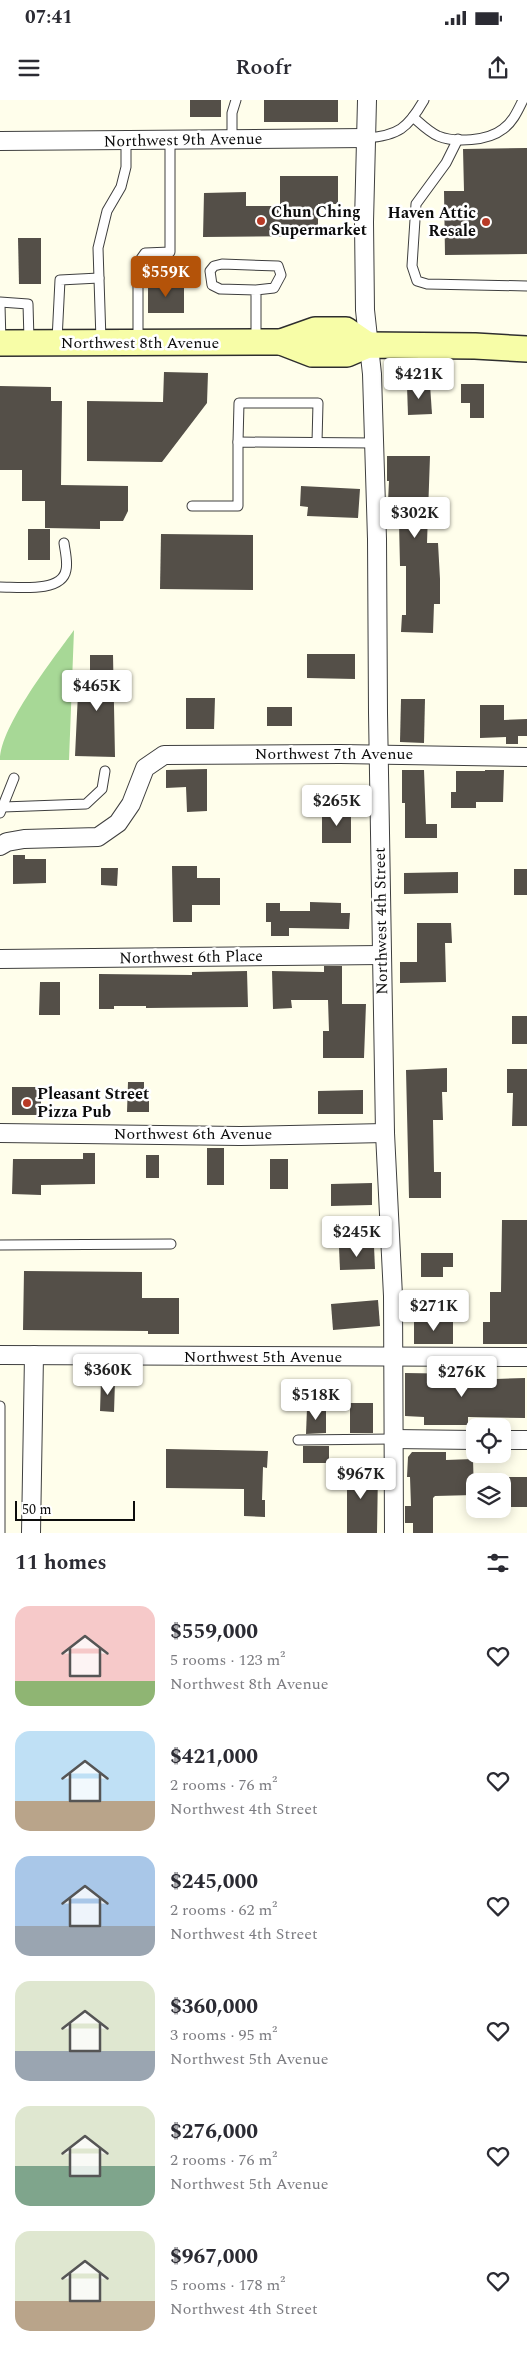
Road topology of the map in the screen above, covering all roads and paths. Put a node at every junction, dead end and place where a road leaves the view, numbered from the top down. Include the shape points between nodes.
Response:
1 (236, 100) edge
2 (366, 100) edge
3 (424, 100) edge
4 (523, 100) edge
5 (413, 117) junction
6 (366, 138) junction
7 (232, 139) junction
8 (458, 139) junction
9 (126, 140) junction
10 (170, 140) junction
11 (0, 141) edge
12 (99, 278) junction
13 (527, 286) edge
14 (256, 290) junction
15 (0, 304) edge
16 (256, 342) junction
17 (1, 343) edge
18 (29, 343) junction
19 (57, 343) junction
20 (101, 343) junction
21 (138, 343) junction
22 (368, 345) junction
23 (527, 349) edge
24 (238, 442) junction
25 (317, 442) junction
26 (374, 443) junction
27 (192, 506) dead end
28 (64, 543) dead end
29 (0, 587) edge
30 (378, 754) junction
31 (527, 757) edge
32 (105, 772) dead end
33 (14, 778) dead end
34 (1, 810) edge
35 (2, 840) edge
36 (382, 955) junction
37 (0, 958) edge
38 (0, 1133) edge
39 (385, 1133) junction
40 (171, 1244) dead end
41 (0, 1245) edge
42 (0, 1355) edge
43 (34, 1355) junction
44 (393, 1357) junction
45 (527, 1357) edge
46 (0, 1406) edge
47 (298, 1440) dead end
48 (393, 1440) junction
49 (466, 1440) edge
50 (511, 1440) edge
51 (527, 1440) edge
52 (0, 1533) edge
53 (32, 1533) edge
54 (394, 1533) edge

1 - 7 lane via 232,113
2 - 6 street, Northwest 4th Street
3 - 5 lane
4 - 8 lane via 512,120 494,135
5 - 6 lane via 393,135
5 - 8 lane via 437,135
6 - 7 street, Northwest 9th Avenue
6 - 22 street, Northwest 4th Street via 364,222
7 - 10 street, Northwest 9th Avenue
8 - 13 lane via 446,163 416,204 412,266 417,281 427,284
9 - 10 street, Northwest 9th Avenue
9 - 11 street, Northwest 9th Avenue
9 - 12 lane via 126,166 121,187 107,211 98,248
10 - 21 lane via 170,252 145,253 138,263
12 - 19 lane via 60,280
12 - 20 lane
14 - 14 lane via 220,289 212,285 210,271 222,264 278,266 281,275 274,288
14 - 16 lane
15 - 17 lane
15 - 18 lane via 28,304
16 - 21 main road, Northwest 8th Avenue
16 - 22 main road, Northwest 8th Avenue via 280,342 315,330 346,330
17 - 18 main road, Northwest 8th Avenue
18 - 19 main road, Northwest 8th Avenue
19 - 20 main road, Northwest 8th Avenue
20 - 21 main road, Northwest 8th Avenue
22 - 23 main road
22 - 26 street, Northwest 4th Street
24 - 25 lane
24 - 25 lane via 239,403 318,403
24 - 27 lane via 238,506
25 - 26 lane
26 - 30 street, Northwest 4th Street
28 - 29 lane via 66,571 53,586
30 - 31 street, Northwest 7th Avenue
30 - 35 street, Northwest 7th Avenue via 164,755 145,768 131,804 118,823 98,838
30 - 36 street, Northwest 4th Street
32 - 34 lane via 102,789 86,804
33 - 34 lane
36 - 37 street, Northwest 6th Place
36 - 39 street, Northwest 4th Street
38 - 39 street, Northwest 6th Avenue via 240,1136
39 - 44 street, Northwest 4th Street
40 - 41 lane
42 - 43 street, Northwest 5th Avenue
43 - 44 street, Northwest 5th Avenue
43 - 53 street
44 - 45 street, Northwest 5th Avenue
44 - 48 street, Northwest 4th Street
46 - 52 lane
47 - 48 lane
48 - 49 street
48 - 54 street, Northwest 4th Street
50 - 51 street

